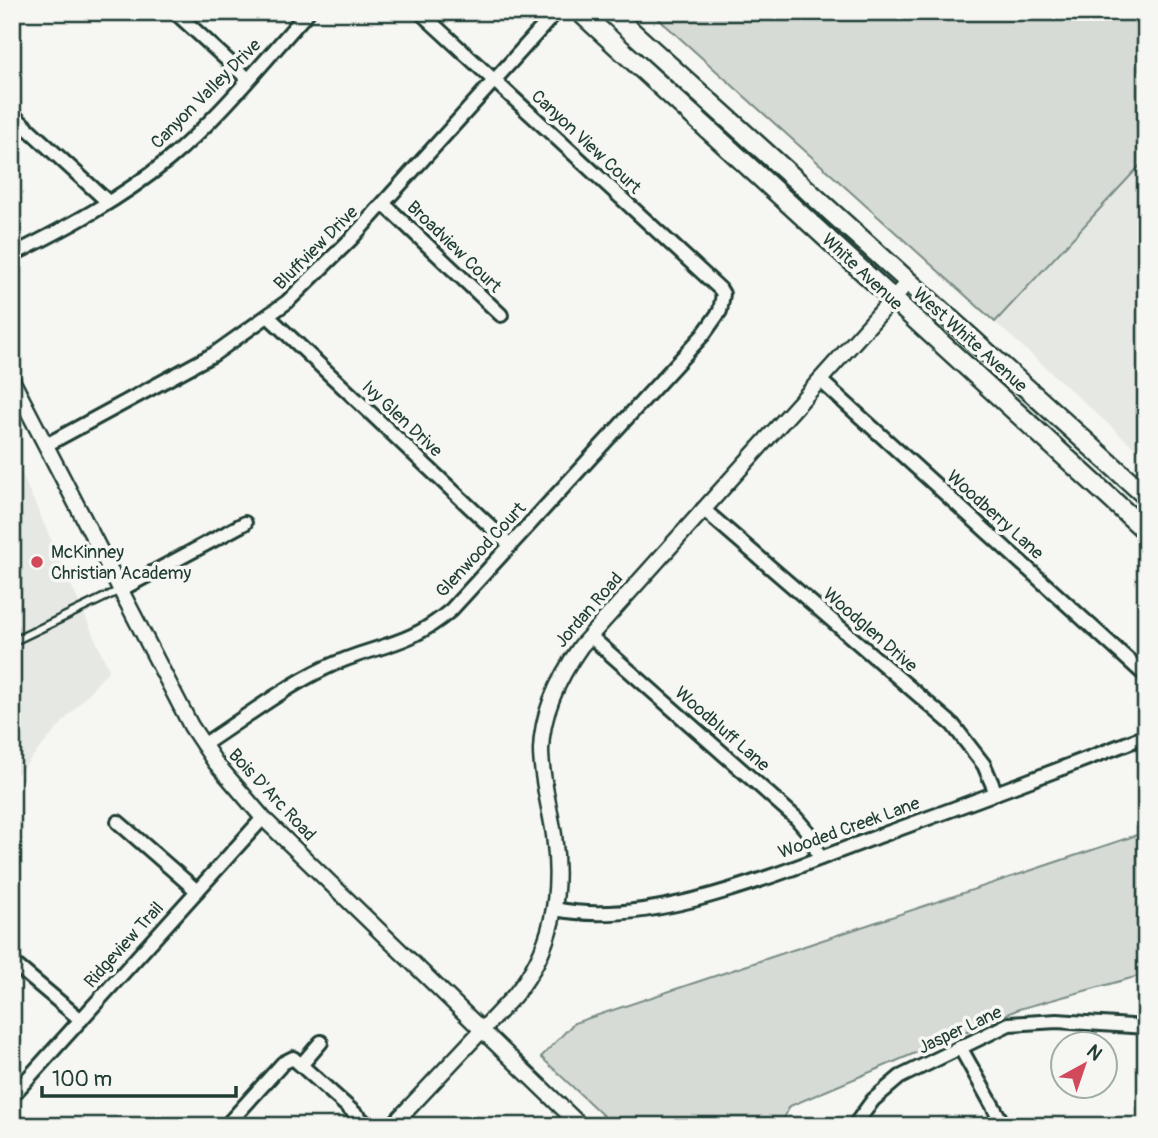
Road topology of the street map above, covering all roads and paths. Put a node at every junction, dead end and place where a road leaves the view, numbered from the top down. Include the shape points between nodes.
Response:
1 (175, 12) edge
2 (309, 12) edge
3 (420, 12) edge
4 (556, 12) edge
5 (580, 12) edge
6 (610, 12) edge
7 (248, 79) junction
8 (494, 81) junction
9 (12, 114) edge
10 (108, 202) junction
11 (384, 204) junction
12 (12, 255) edge
13 (907, 283) junction
14 (892, 299) junction
15 (722, 300) joint
16 (501, 315) dead end
17 (269, 317) junction
18 (12, 380) edge
19 (820, 380) junction
20 (48, 444) junction
21 (1146, 496) edge
22 (703, 509) junction
23 (245, 523) dead end
24 (1146, 531) edge
25 (510, 545) junction
26 (122, 589) junction
27 (590, 636) junction
28 (12, 642) edge
29 (1146, 676) edge
30 (1146, 736) edge
31 (203, 745) junction
32 (996, 793) junction
33 (263, 818) junction
34 (118, 822) dead end
35 (820, 858) junction
36 (197, 891) junction
37 (555, 909) junction
38 (12, 962) edge
39 (81, 1020) junction
40 (1146, 1027) edge
41 (482, 1032) junction
42 (321, 1042) dead end
43 (960, 1047) junction
44 (302, 1064) junction
45 (12, 1097) edge
46 (226, 1126) edge
47 (369, 1126) edge
48 (392, 1126) edge
49 (581, 1126) edge
50 (854, 1126) edge
51 (1004, 1126) edge

1 - 7 street
2 - 7 street, Canyon Valley Drive
3 - 8 street, Canyon View Court
4 - 8 street, Bluffview Drive
5 - 14 main road, White Avenue
6 - 13 main road, West White Avenue
7 - 10 street, Canyon Valley Drive via 167,161
8 - 11 street, Bluffview Drive
8 - 15 street, Canyon View Court via 720,289
9 - 10 street
10 - 12 street, Canyon Valley Drive
11 - 16 street, Broadview Court
11 - 17 street, Bluffview Drive
13 - 14 street, Jordan Road
13 - 21 main road, West White Avenue
14 - 19 street, Jordan Road
14 - 24 main road, White Avenue
15 - 25 street, Glenwood Court via 704,335
17 - 20 street, Bluffview Drive via 214,354
17 - 25 street, Ivy Glen Drive
18 - 20 street, Bois D'Arc Road
19 - 22 street, Jordan Road
19 - 29 street, Woodberry Lane
20 - 26 street, Bois D'Arc Road
22 - 27 street, Jordan Road
22 - 32 street, Woodglen Drive via 953,726 984,765
23 - 26 street
25 - 31 street, Glenwood Court via 433,625 393,646 309,676
26 - 28 lane
26 - 31 street, Bois D'Arc Road
27 - 35 street, Woodbluff Lane via 796,818
27 - 37 street, Jordan Road via 566,667 544,725 543,777 558,877
30 - 32 street, Wooded Creek Lane
31 - 33 street, Bois D'Arc Road
32 - 35 street, Wooded Creek Lane
33 - 36 street, Ridgeview Trail
33 - 41 street, Bois D'Arc Road
34 - 36 street
35 - 37 street, Wooded Creek Lane via 650,909 585,915
36 - 39 street, Ridgeview Trail
37 - 41 street, Jordan Road via 547,940 529,977
38 - 39 street
39 - 45 street, Ridgeview Trail
40 - 43 street, Jasper Lane via 1057,1021 1009,1024
41 - 48 street, Jordan Road
41 - 49 street, Bois D'Arc Road
42 - 44 street
43 - 50 street, Jasper Lane via 900,1077 873,1100
43 - 51 street
44 - 46 street via 293,1058 286,1060
44 - 47 street

